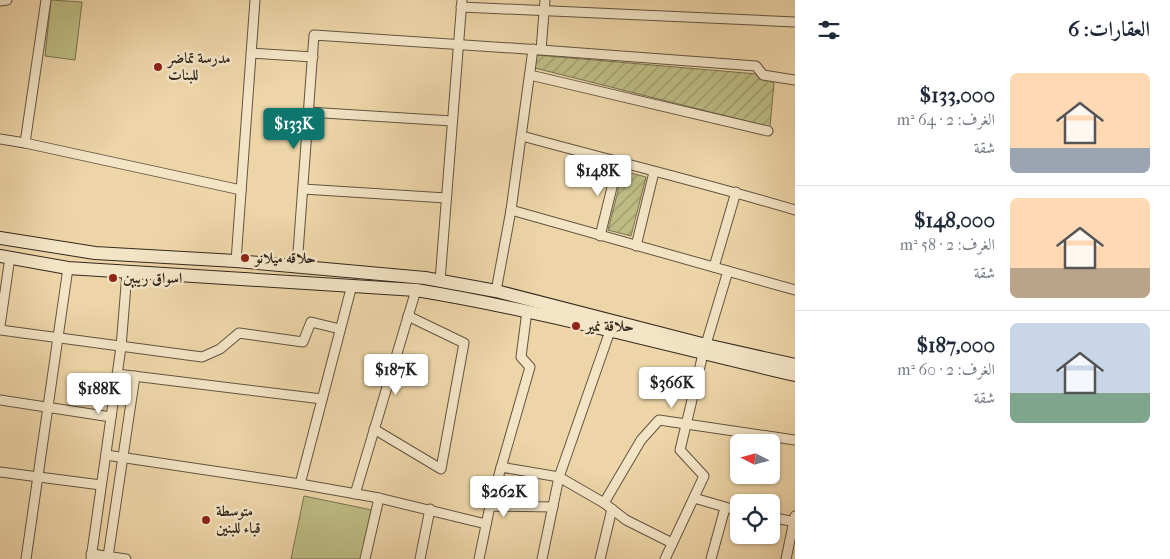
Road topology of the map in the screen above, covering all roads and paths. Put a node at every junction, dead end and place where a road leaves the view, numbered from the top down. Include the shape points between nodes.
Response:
1 (7, 0) edge
2 (46, 0) edge
3 (255, 0) edge
4 (545, 0) edge
5 (0, 2) edge
6 (461, 4) edge
7 (545, 11) junction
8 (795, 22) edge
9 (458, 45) junction
10 (537, 50) junction
11 (251, 53) junction
12 (312, 57) junction
13 (530, 75) junction
14 (795, 80) edge
15 (308, 112) junction
16 (452, 121) junction
17 (768, 130) dead end
18 (522, 136) junction
19 (0, 139) edge
20 (25, 143) junction
21 (618, 163) junction
22 (654, 172) junction
23 (303, 188) junction
24 (241, 190) junction
25 (736, 192) junction
26 (446, 198) junction
27 (511, 210) junction
28 (795, 210) edge
29 (600, 236) junction
30 (0, 238) edge
31 (636, 246) junction
32 (5, 256) edge
33 (236, 261) junction
34 (297, 266) junction
35 (714, 267) junction
36 (68, 268) junction
37 (728, 272) junction
38 (127, 273) junction
39 (440, 280) junction
40 (352, 285) junction
41 (416, 290) junction
42 (795, 290) edge
43 (496, 291) junction
44 (527, 311) junction
45 (408, 316) junction
46 (0, 326) edge
47 (340, 329) junction
48 (0, 330) edge
49 (610, 331) junction
50 (58, 338) junction
51 (121, 347) junction
52 (704, 349) junction
53 (795, 365) edge
54 (118, 374) junction
55 (135, 376) junction
56 (795, 376) edge
57 (322, 399) junction
58 (0, 400) edge
59 (48, 408) junction
60 (111, 417) junction
61 (686, 423) junction
62 (374, 429) junction
63 (795, 440) edge
64 (106, 454) junction
65 (123, 458) junction
66 (501, 467) junction
67 (0, 472) edge
68 (37, 477) junction
69 (559, 477) junction
70 (101, 484) junction
71 (300, 484) junction
72 (355, 494) junction
73 (379, 498) junction
74 (694, 498) junction
75 (604, 503) junction
76 (490, 506) junction
77 (553, 507) junction
78 (725, 508) junction
79 (430, 509) junction
80 (612, 509) junction
81 (730, 509) edge
82 (780, 518) edge
83 (795, 520) edge
84 (486, 524) junction
85 (672, 543) junction
86 (91, 556) edge
87 (108, 557) junction
88 (26, 559) edge
89 (126, 559) edge
90 (365, 559) edge
91 (420, 559) edge
92 (479, 559) edge
93 (542, 559) edge
94 (600, 559) edge
95 (665, 559) edge
96 (711, 559) edge
97 (786, 559) edge

1 - 5 street
2 - 20 street
3 - 11 street
4 - 7 street
6 - 7 street
6 - 9 street
7 - 8 street
7 - 10 street
9 - 10 street
9 - 12 street via 314,35
9 - 16 street
10 - 13 street
10 - 14 street via 756,66 762,75
11 - 12 street
11 - 24 street
12 - 15 street
13 - 17 street
13 - 18 street
15 - 16 street
15 - 23 street
16 - 26 street
18 - 21 street
18 - 27 street
19 - 20 street
20 - 24 street
21 - 22 street
21 - 29 street
22 - 25 street
22 - 31 street
23 - 26 street
23 - 34 street
24 - 33 street
25 - 28 street
25 - 35 street
26 - 39 street
27 - 29 street
27 - 43 street
29 - 31 street
30 - 33 main road via 95,253
31 - 35 street
32 - 36 main road
32 - 46 street
33 - 34 main road
34 - 39 main road
35 - 37 street
36 - 38 main road
36 - 50 street
37 - 42 street
37 - 52 street
38 - 40 main road
38 - 51 street
39 - 43 main road
40 - 41 main road
40 - 47 street
41 - 44 main road
41 - 45 street
43 - 52 main road
44 - 49 main road
44 - 66 street via 521,357 530,366
45 - 62 street
45 - 62 street via 464,343 441,469
47 - 51 street via 311,322 303,342 239,333 220,349 202,356
47 - 57 street
48 - 50 street
49 - 52 main road
49 - 69 street
50 - 51 street
50 - 59 street
51 - 54 street
52 - 53 main road
52 - 56 main road
52 - 61 street
54 - 55 street
54 - 60 street
55 - 57 street
55 - 65 street
57 - 71 street
58 - 59 street
59 - 60 street
59 - 68 street
60 - 64 street
61 - 63 street
61 - 74 street via 680,450 704,476
61 - 75 street via 659,420 641,440
62 - 72 street
64 - 65 street
64 - 70 street
65 - 71 street
65 - 87 street
66 - 69 street
66 - 76 street
67 - 68 street
68 - 70 street
68 - 88 street
69 - 75 street
69 - 77 street
70 - 86 street
71 - 72 street
72 - 73 street
73 - 79 street
73 - 90 street
74 - 78 street
74 - 85 street
75 - 80 street
76 - 77 street
76 - 84 street
77 - 93 street
78 - 81 street
78 - 96 street
79 - 84 street
79 - 91 street
80 - 85 street via 626,520
80 - 94 street
82 - 83 street
83 - 97 street
84 - 92 street
85 - 95 street
86 - 87 street
87 - 89 street

